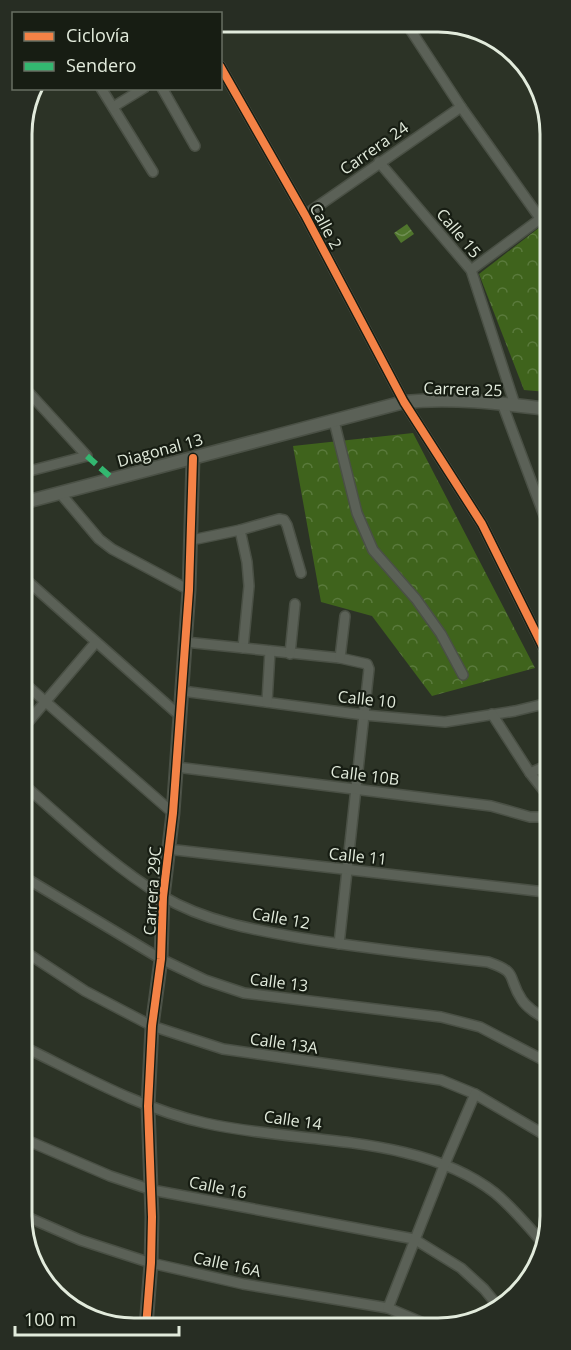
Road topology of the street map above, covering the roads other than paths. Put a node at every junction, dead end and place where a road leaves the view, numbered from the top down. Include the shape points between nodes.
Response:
1 (412, 32) edge
2 (222, 70) edge
3 (101, 90) edge
4 (141, 90) edge
5 (163, 90) edge
6 (113, 107) junction
7 (461, 107) junction
8 (195, 146) dead end
9 (379, 162) junction
10 (153, 172) dead end
11 (305, 215) junction
12 (540, 219) joint
13 (471, 270) junction
14 (32, 396) edge
15 (404, 402) junction
16 (508, 404) junction
17 (540, 408) edge
18 (334, 421) junction
19 (306, 428) joint
20 (193, 458) junction
21 (32, 468) edge
22 (60, 493) junction
23 (32, 500) edge
24 (540, 501) edge
25 (240, 530) junction
26 (192, 540) junction
27 (301, 573) dead end
28 (32, 585) edge
29 (189, 590) junction
30 (296, 604) dead end
31 (345, 616) dead end
32 (540, 640) edge
33 (96, 642) junction
34 (185, 642) junction
35 (243, 648) junction
36 (270, 651) junction
37 (290, 654) junction
38 (339, 657) junction
39 (463, 675) dead end
40 (32, 689) edge
41 (182, 691) junction
42 (46, 701) junction
43 (267, 702) junction
44 (539, 705) edge
45 (492, 714) junction
46 (364, 715) junction
47 (180, 716) junction
48 (32, 717) edge
49 (176, 767) junction
50 (539, 769) edge
51 (530, 773) junction
52 (539, 785) edge
53 (356, 789) junction
54 (32, 791) edge
55 (173, 813) junction
56 (539, 817) edge
57 (167, 849) junction
58 (348, 870) junction
59 (32, 882) edge
60 (539, 890) edge
61 (163, 897) junction
62 (339, 944) junction
63 (32, 956) edge
64 (161, 959) junction
65 (539, 1015) edge
66 (152, 1026) junction
67 (32, 1051) edge
68 (539, 1058) edge
69 (475, 1094) junction
70 (148, 1106) junction
71 (539, 1132) edge
72 (32, 1144) edge
73 (444, 1166) junction
74 (152, 1190) junction
75 (32, 1219) edge
76 (537, 1236) edge
77 (414, 1239) junction
78 (151, 1263) junction
79 (494, 1301) edge
80 (388, 1308) junction
81 (147, 1318) edge
82 (412, 1318) edge

1 - 7 street
2 - 11 street, Calle 2
3 - 6 street
4 - 6 street
5 - 8 street
6 - 10 street
7 - 9 street, Carrera 24
7 - 12 street
9 - 11 street, Carrera 24
9 - 13 street, Calle 15
11 - 15 street, Calle 2
12 - 13 street
13 - 16 street, Calle 15
14 - 21 street via 87,456
15 - 16 street, Carrera 25 via 435,399
15 - 18 street, Carrera 25
15 - 32 street, Calle 2 via 482,524
16 - 17 street, Carrera 25
16 - 24 street, Calle 15
18 - 19 street, Carrera 25
18 - 39 street via 357,513 373,550 416,599
19 - 20 street, Diagonal 13
20 - 22 street, Diagonal 13
20 - 26 street, Carrera 29C
22 - 23 street, Diagonal 13
22 - 29 street via 112,549
25 - 26 street
25 - 27 street via 284,520
25 - 35 street via 249,586
26 - 29 street, Carrera 29C
28 - 33 street
29 - 34 street, Carrera 29C
30 - 37 street
31 - 38 street
33 - 42 street
33 - 47 street
34 - 35 street
34 - 41 street, Carrera 29C
35 - 36 street
36 - 37 street
36 - 43 street
37 - 38 street
38 - 46 street via 367,664
40 - 42 street
41 - 43 street, Calle 10
41 - 47 street, Carrera 29C
42 - 48 street
42 - 55 street
43 - 46 street, Calle 10
44 - 45 street, Calle 10
45 - 46 street, Calle 10 via 445,722
45 - 51 street
46 - 53 street
47 - 49 street, Carrera 29C
49 - 53 street, Calle 10B
49 - 55 street, Carrera 29C
50 - 51 street
51 - 52 street
53 - 56 street, Calle 10B via 491,806
53 - 58 street
54 - 61 street, Calle 12 via 114,863
55 - 57 street, Carrera 29C
57 - 58 street, Calle 11
57 - 61 street, Carrera 29C
58 - 60 street, Calle 11
58 - 62 street
59 - 64 street, Calle 13
61 - 62 street, Calle 12 via 249,929
61 - 64 street, Carrera 29C
62 - 65 street, Calle 12 via 488,962 506,968 523,1002
63 - 66 street, Calle 13A via 85,991
64 - 66 street, Carrera 29C
64 - 68 street, Calle 13 via 244,993 441,1017 480,1027
66 - 69 street, Calle 13A via 223,1050 441,1080
66 - 70 street, Carrera 29C
67 - 70 street, Calle 14
69 - 71 street, Calle 13A
69 - 73 street
70 - 73 street, Calle 14 via 205,1123 406,1152
70 - 74 street, Carrera 29C
72 - 74 street, Calle 16
73 - 76 street, Calle 14 via 494,1192
73 - 77 street
74 - 77 street, Calle 16
74 - 78 street, Carrera 29C
75 - 78 street, Calle 16A via 80,1240
77 - 79 street via 461,1268
77 - 80 street
78 - 80 street, Calle 16A via 243,1284
78 - 81 street, Carrera 29C
80 - 82 street, Calle 16A

